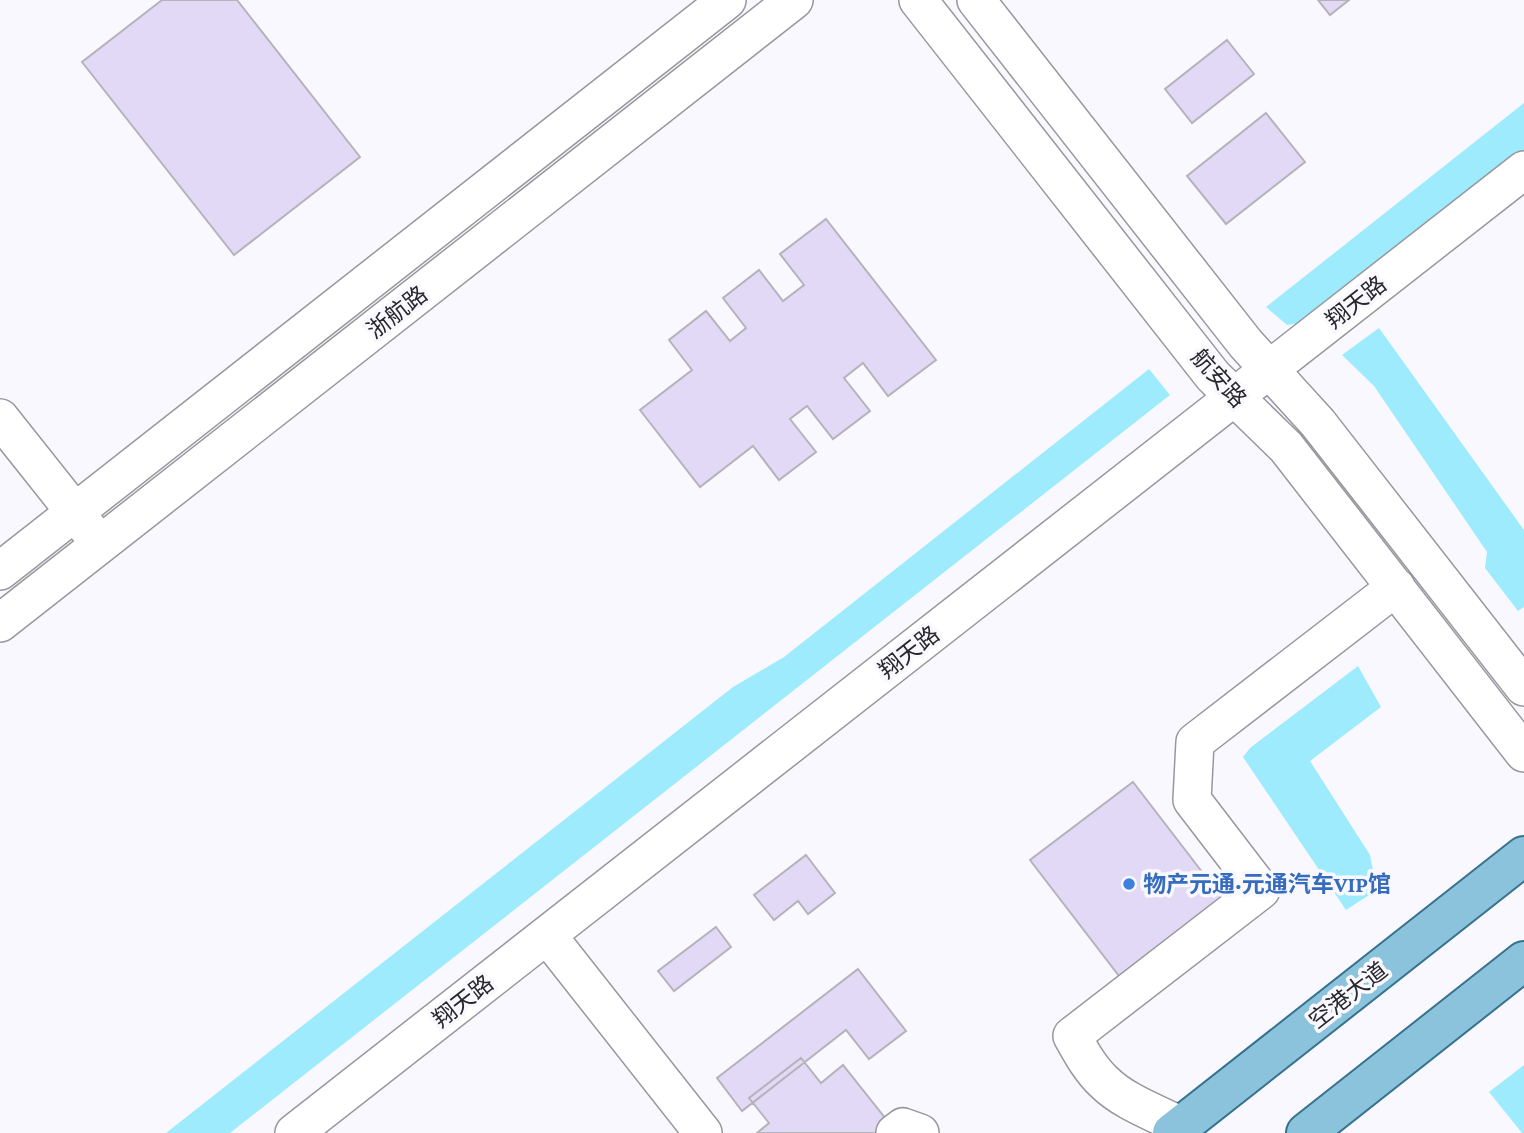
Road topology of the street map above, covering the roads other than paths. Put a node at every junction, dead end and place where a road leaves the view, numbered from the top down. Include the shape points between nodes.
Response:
1 (727, 0) edge
2 (794, 0) edge
3 (918, 0) edge
4 (976, 0) edge
5 (1524, 170) edge
6 (1271, 369) junction
7 (1234, 397) junction
8 (0, 418) edge
9 (75, 512) junction
10 (100, 544) junction
11 (0, 571) edge
12 (1395, 587) junction
13 (0, 623) edge
14 (1524, 687) edge
15 (1524, 753) edge
16 (1524, 856) edge
17 (547, 935) junction
18 (1524, 961) edge
19 (1177, 1129) edge
20 (295, 1133) edge
21 (703, 1133) edge
22 (1306, 1133) edge

1 - 9 street, 浙航路
2 - 10 street, 浙航路
3 - 7 street, 航安路
4 - 6 street, 航安路 via 1246,344
5 - 6 street, 翔天路
6 - 7 street, 翔天路
6 - 14 street, 航安路
7 - 12 street, 航安路 via 1286,447
7 - 17 street, 翔天路
8 - 9 street
9 - 10 street
9 - 11 street, 浙航路
10 - 13 street, 浙航路
12 - 15 street, 航安路
12 - 19 street via 1195,742 1192,800 1261,890 1072,1036 1104,1082
16 - 19 main road, 空港大道
17 - 20 street, 翔天路
17 - 21 street
18 - 22 main road

